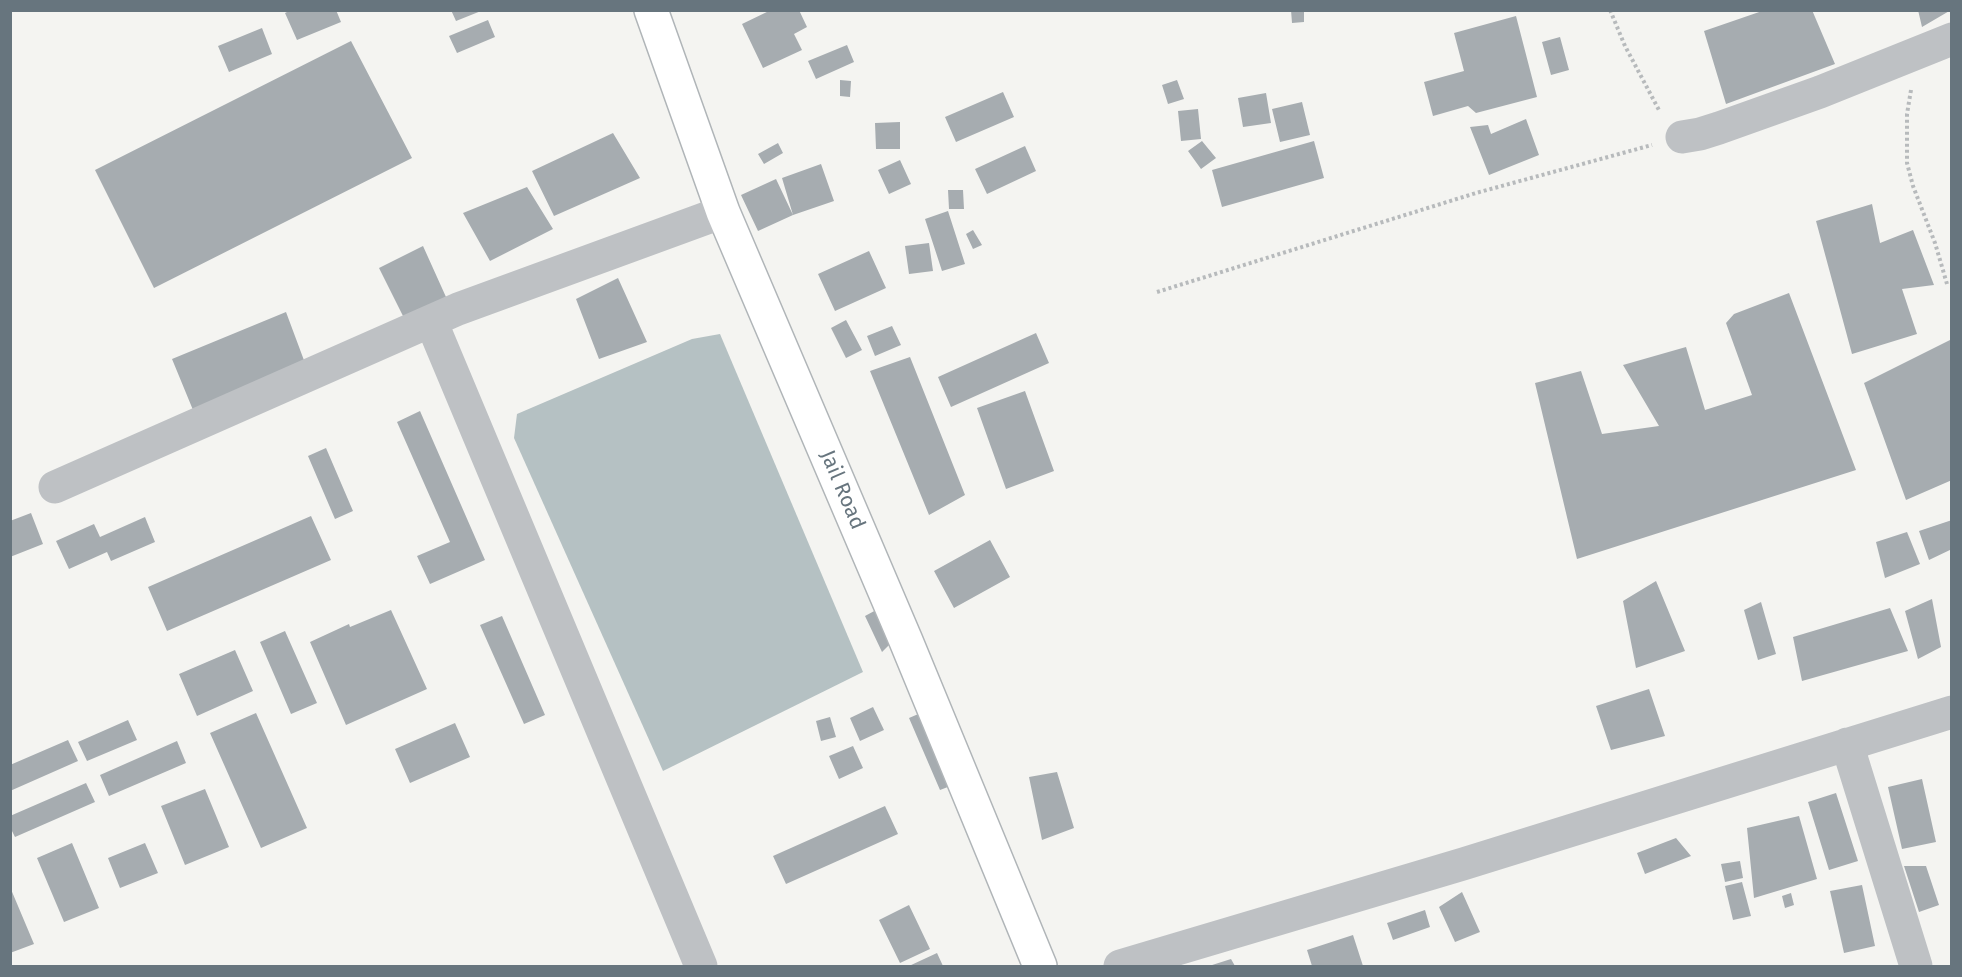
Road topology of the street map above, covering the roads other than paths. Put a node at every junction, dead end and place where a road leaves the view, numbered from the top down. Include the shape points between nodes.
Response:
1 (651, 10) edge
2 (1952, 39) edge
3 (1682, 137) road end
4 (723, 212) junction
5 (431, 321) junction
6 (55, 487) dead end
7 (1952, 712) edge
8 (1847, 744) junction
9 (701, 966) edge
10 (1040, 966) edge
11 (1120, 966) edge
12 (1916, 966) edge

1 - 4 street, Jail Road
2 - 3 street via 1820,92
4 - 5 street
4 - 10 street, Jail Road via 902,630
5 - 6 street
5 - 9 street
7 - 8 street
8 - 11 street
8 - 12 street

